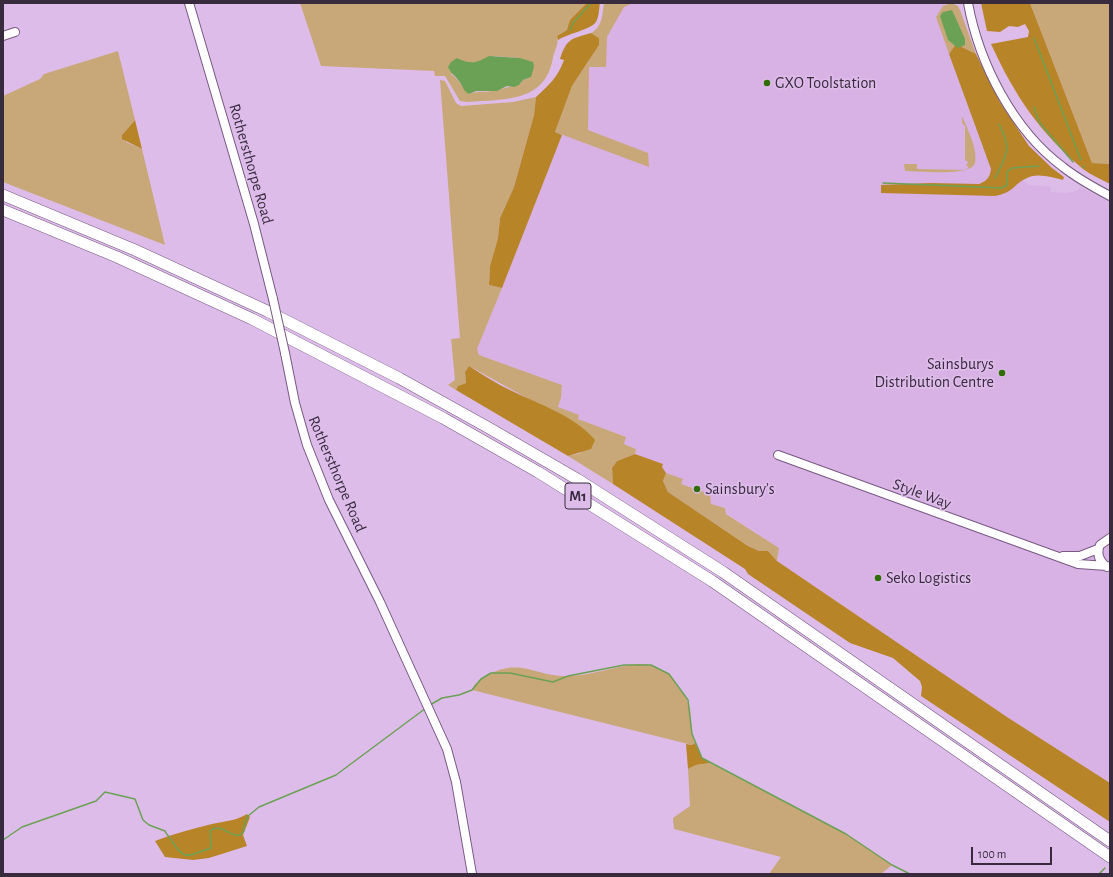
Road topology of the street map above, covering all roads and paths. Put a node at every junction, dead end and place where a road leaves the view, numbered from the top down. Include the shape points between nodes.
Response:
1 (189, 3) edge
2 (968, 3) edge
3 (15, 32) dead end
4 (3, 36) edge
5 (3, 195) edge
6 (1110, 196) edge
7 (3, 210) edge
8 (778, 455) dead end
9 (1109, 537) edge
10 (1098, 549) junction
11 (1058, 556) junction
12 (1108, 567) edge
13 (1110, 840) edge
14 (1110, 857) edge
15 (472, 874) edge

1 - 15 street, Rothersthorpe Road, bridge via 254,224 307,445 329,500 380,602 446,749 456,782
2 - 6 street via 970,17 985,60 1019,122 1061,166 1086,184
3 - 4 street
5 - 13 highway, M1 via 135,250 267,311 399,378 489,428 590,487 723,572
7 - 14 highway, M1 via 117,257 252,319 443,418 538,472 712,581
8 - 11 street, Style Way
9 - 10 street
10 - 11 street, Style Way via 1080,556
10 - 12 street via 1099,559
11 - 12 street, Style Way via 1078,564

